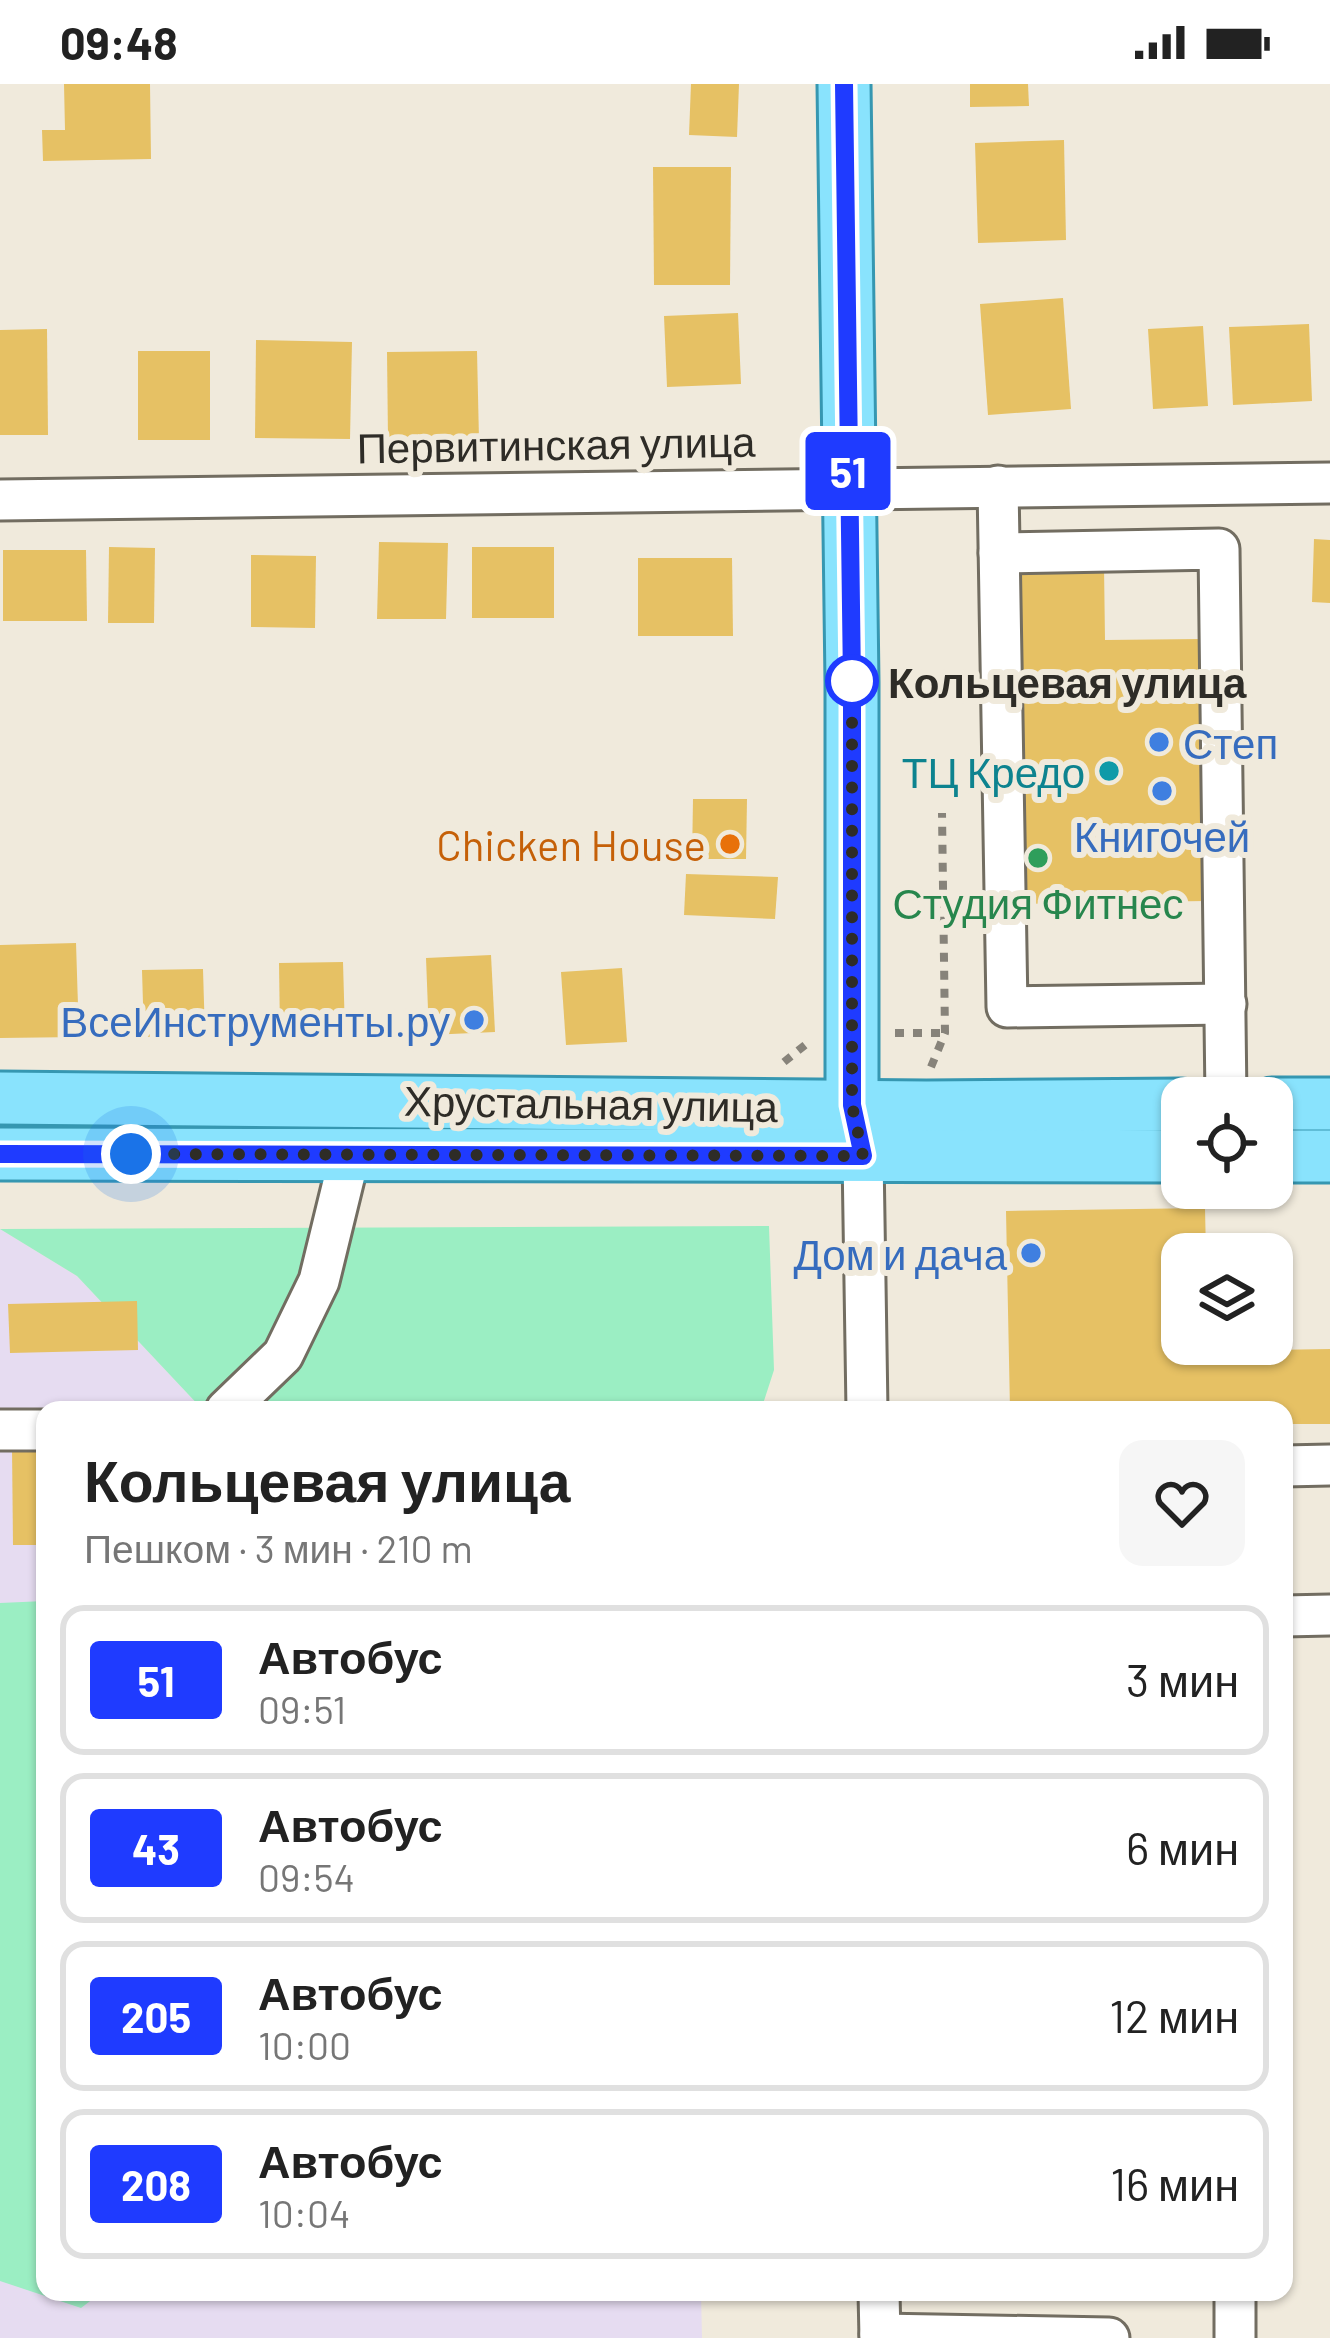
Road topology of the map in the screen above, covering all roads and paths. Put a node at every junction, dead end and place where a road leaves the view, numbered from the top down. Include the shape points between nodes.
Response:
1 (844, 84) edge
2 (1330, 483) edge
3 (998, 486) junction
4 (848, 488) junction
5 (0, 500) edge
6 (999, 553) junction
7 (942, 813) dead end
8 (1226, 1004) junction
9 (887, 1033) dead end
10 (945, 1033) junction
11 (1226, 1077) edge
12 (926, 1078) dead end
13 (0, 1097) edge
14 (1293, 1104) edge
15 (1330, 1104) edge
16 (852, 1105) junction
17 (1161, 1105) edge
18 (0, 1154) edge
19 (350, 1154) junction
20 (863, 1156) junction
21 (1161, 1156) edge
22 (1293, 1156) edge
23 (1330, 1156) edge
24 (235, 1401) edge
25 (867, 1401) edge
26 (0, 1430) edge
27 (36, 1430) edge
28 (1330, 1465) edge
29 (1293, 1466) edge
30 (1330, 1615) edge
31 (1293, 1616) edge
32 (880, 2301) edge
33 (1235, 2301) edge
34 (880, 2336) edge
35 (1109, 2338) edge
36 (1235, 2338) edge

1 - 4 main road
2 - 3 street, Первитинская улица
3 - 4 street, Первитинская улица
3 - 6 street
4 - 5 street, Первитинская улица
4 - 16 main road
6 - 8 street via 1007,1007
6 - 8 street via 1219,549
7 - 10 path
8 - 11 street
9 - 10 path
10 - 12 path
13 - 16 main road, Хрустальная улица
14 - 15 main road
16 - 17 main road, Хрустальная улица
16 - 20 main road
18 - 19 main road, Хрустальная улица
19 - 20 main road, Хрустальная улица
19 - 24 street via 319,1281 301,1320 284,1355
20 - 21 main road, Хрустальная улица
20 - 25 street
22 - 23 main road
26 - 27 street
28 - 29 street
30 - 31 street
32 - 34 street
33 - 36 street
34 - 35 street

